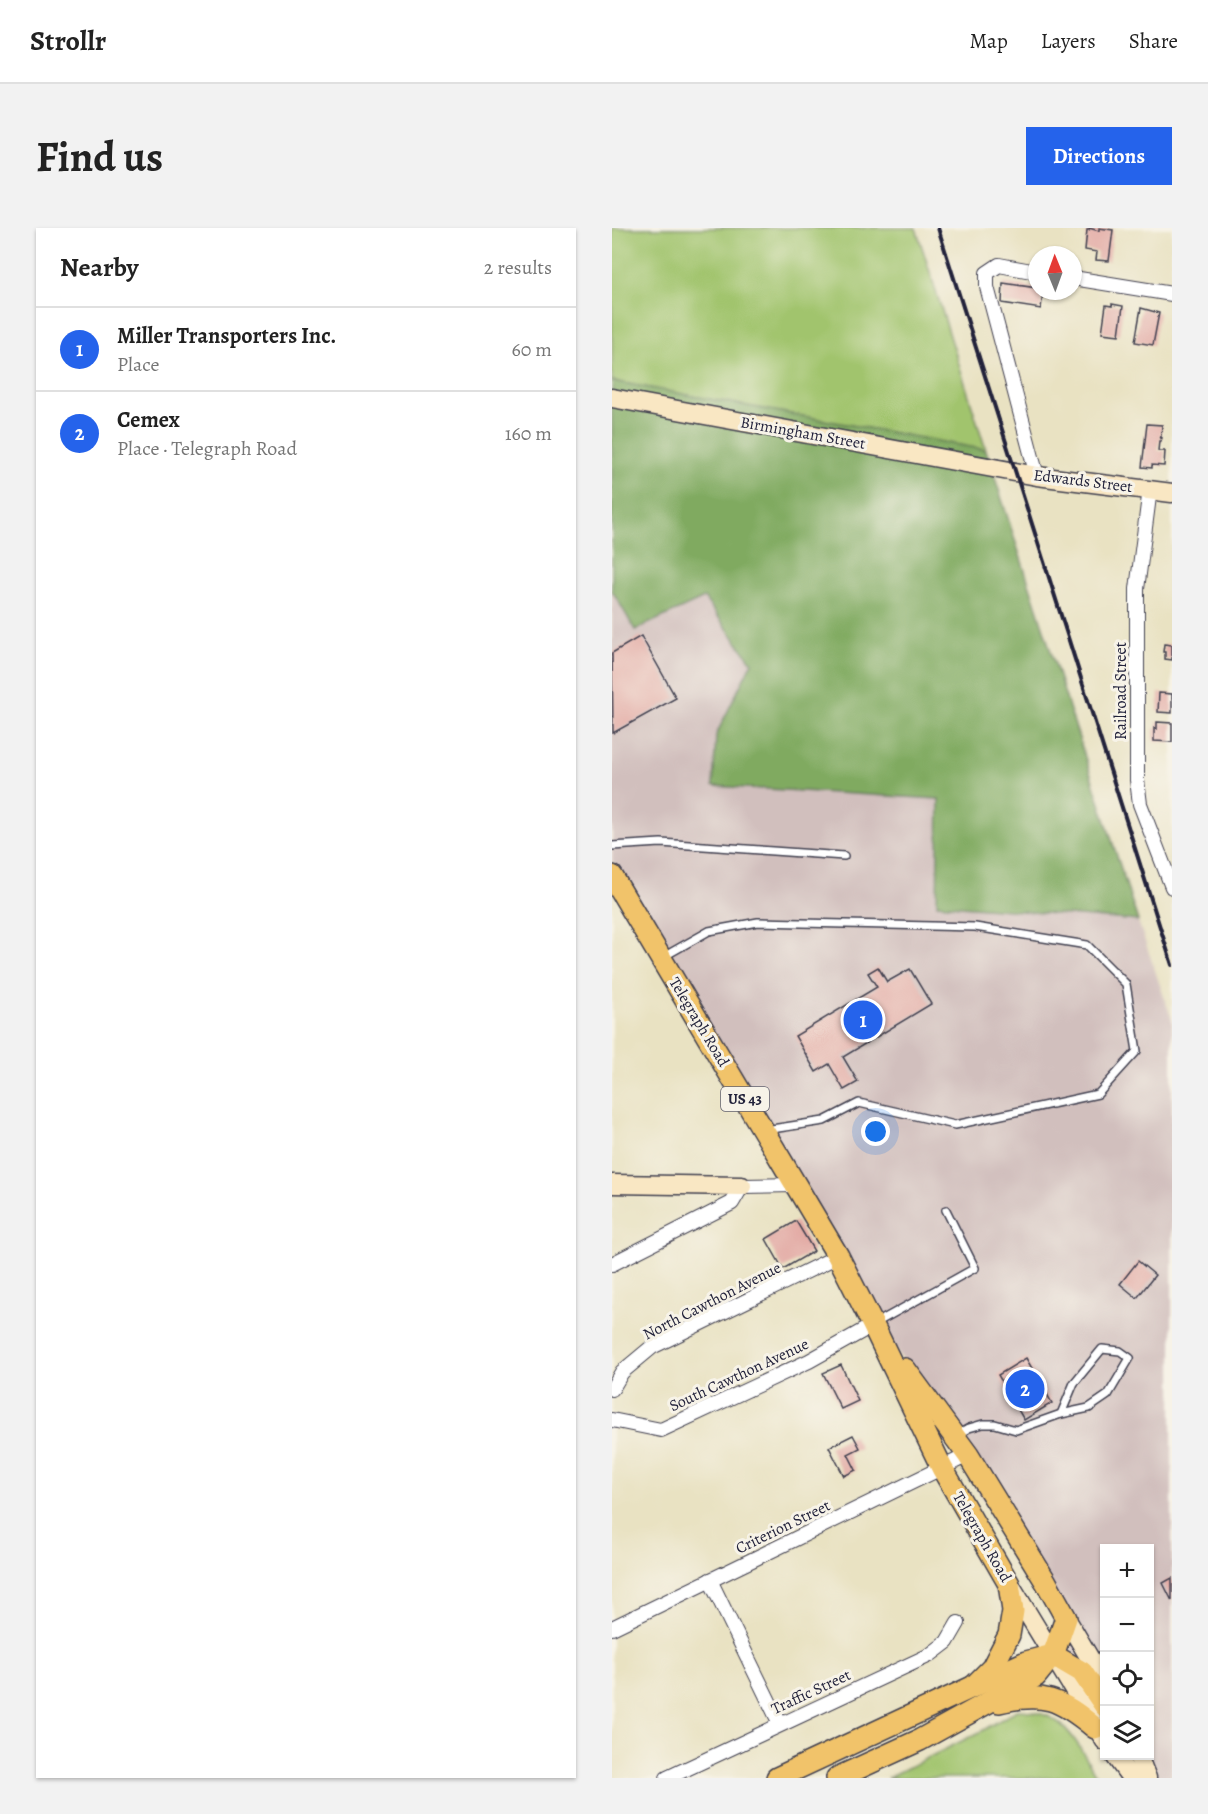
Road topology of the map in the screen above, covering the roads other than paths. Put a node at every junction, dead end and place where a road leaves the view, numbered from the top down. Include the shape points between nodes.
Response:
1 (1028, 270) edge
2 (1082, 279) edge
3 (1172, 294) edge
4 (612, 398) edge
5 (994, 468) joint
6 (1037, 476) junction
7 (1150, 489) junction
8 (1172, 493) edge
9 (612, 846) edge
10 (1165, 850) edge
11 (844, 856) dead end
12 (612, 876) edge
13 (1172, 887) edge
14 (661, 958) junction
15 (763, 1130) junction
16 (612, 1184) edge
17 (795, 1185) junction
18 (742, 1186) junction
19 (946, 1210) dead end
20 (838, 1256) junction
21 (612, 1264) edge
22 (873, 1325) junction
23 (612, 1389) edge
24 (1061, 1414) junction
25 (612, 1420) edge
26 (954, 1436) junction
27 (968, 1455) junction
28 (942, 1468) junction
29 (710, 1580) junction
30 (1009, 1584) junction
31 (1066, 1618) junction
32 (958, 1623) dead end
33 (612, 1628) edge
34 (1053, 1655) junction
35 (1100, 1677) edge
36 (974, 1686) junction
37 (1100, 1700) edge
38 (984, 1706) junction
39 (780, 1724) junction
40 (1100, 1734) edge
41 (1118, 1760) edge
42 (1140, 1760) edge
43 (667, 1778) edge
44 (777, 1778) edge
45 (837, 1778) edge
46 (1131, 1778) edge
47 (1147, 1778) edge

1 - 6 street via 999,265 987,273 987,287
2 - 3 street
4 - 5 street, Birmingham Street
5 - 6 street, Edwards Street
6 - 7 street, Edwards Street
7 - 8 street, Edwards Street
7 - 10 street, Railroad Street via 1137,589 1137,780 1140,804
9 - 11 lane via 661,843
10 - 13 street, Railroad Street
12 - 14 main road, Telegraph Road / US 43
14 - 15 main road, Telegraph Road / US 43
14 - 15 lane via 709,931 758,922 975,927 1087,945 1126,984 1137,1051 1098,1094 955,1125 859,1103 824,1121
15 - 17 main road, Telegraph Road / US 43
16 - 18 street
17 - 18 street
17 - 20 main road, Telegraph Road / US 43
18 - 21 street via 732,1203
19 - 22 lane via 975,1268
20 - 22 main road, Telegraph Road / US 43
20 - 23 street, North Cawthon Avenue via 652,1347 622,1372
22 - 25 street, South Cawthon Avenue via 809,1361 661,1430
22 - 26 main road, Telegraph Road / US 43
22 - 28 main road, Telegraph Road / US 43
24 - 24 lane via 1074,1383 1102,1349 1120,1351 1130,1358 1108,1395 1089,1408
24 - 26 lane via 1016,1430 983,1424
26 - 27 main road, Telegraph Road / US 43
27 - 28 street, Criterion Street
27 - 31 main road, Telegraph Road / US 43
28 - 29 street, Criterion Street
28 - 30 main road, Telegraph Road / US 43
29 - 33 street, Criterion Street
29 - 39 street
30 - 34 street, Telegraph Road
30 - 36 main road via 1013,1611 1009,1635 992,1668
31 - 34 main road
31 - 35 street, Telegraph Road
32 - 39 street, Traffic Street via 947,1642 930,1655
34 - 36 main road via 1026,1662
34 - 37 main road via 1082,1672
34 - 38 main road via 1036,1676
34 - 40 street, Telegraph Road
36 - 44 main road
38 - 40 main road via 1021,1697 1043,1697 1072,1709
38 - 45 main road
39 - 43 street, Traffic Street
41 - 46 street
42 - 47 street

